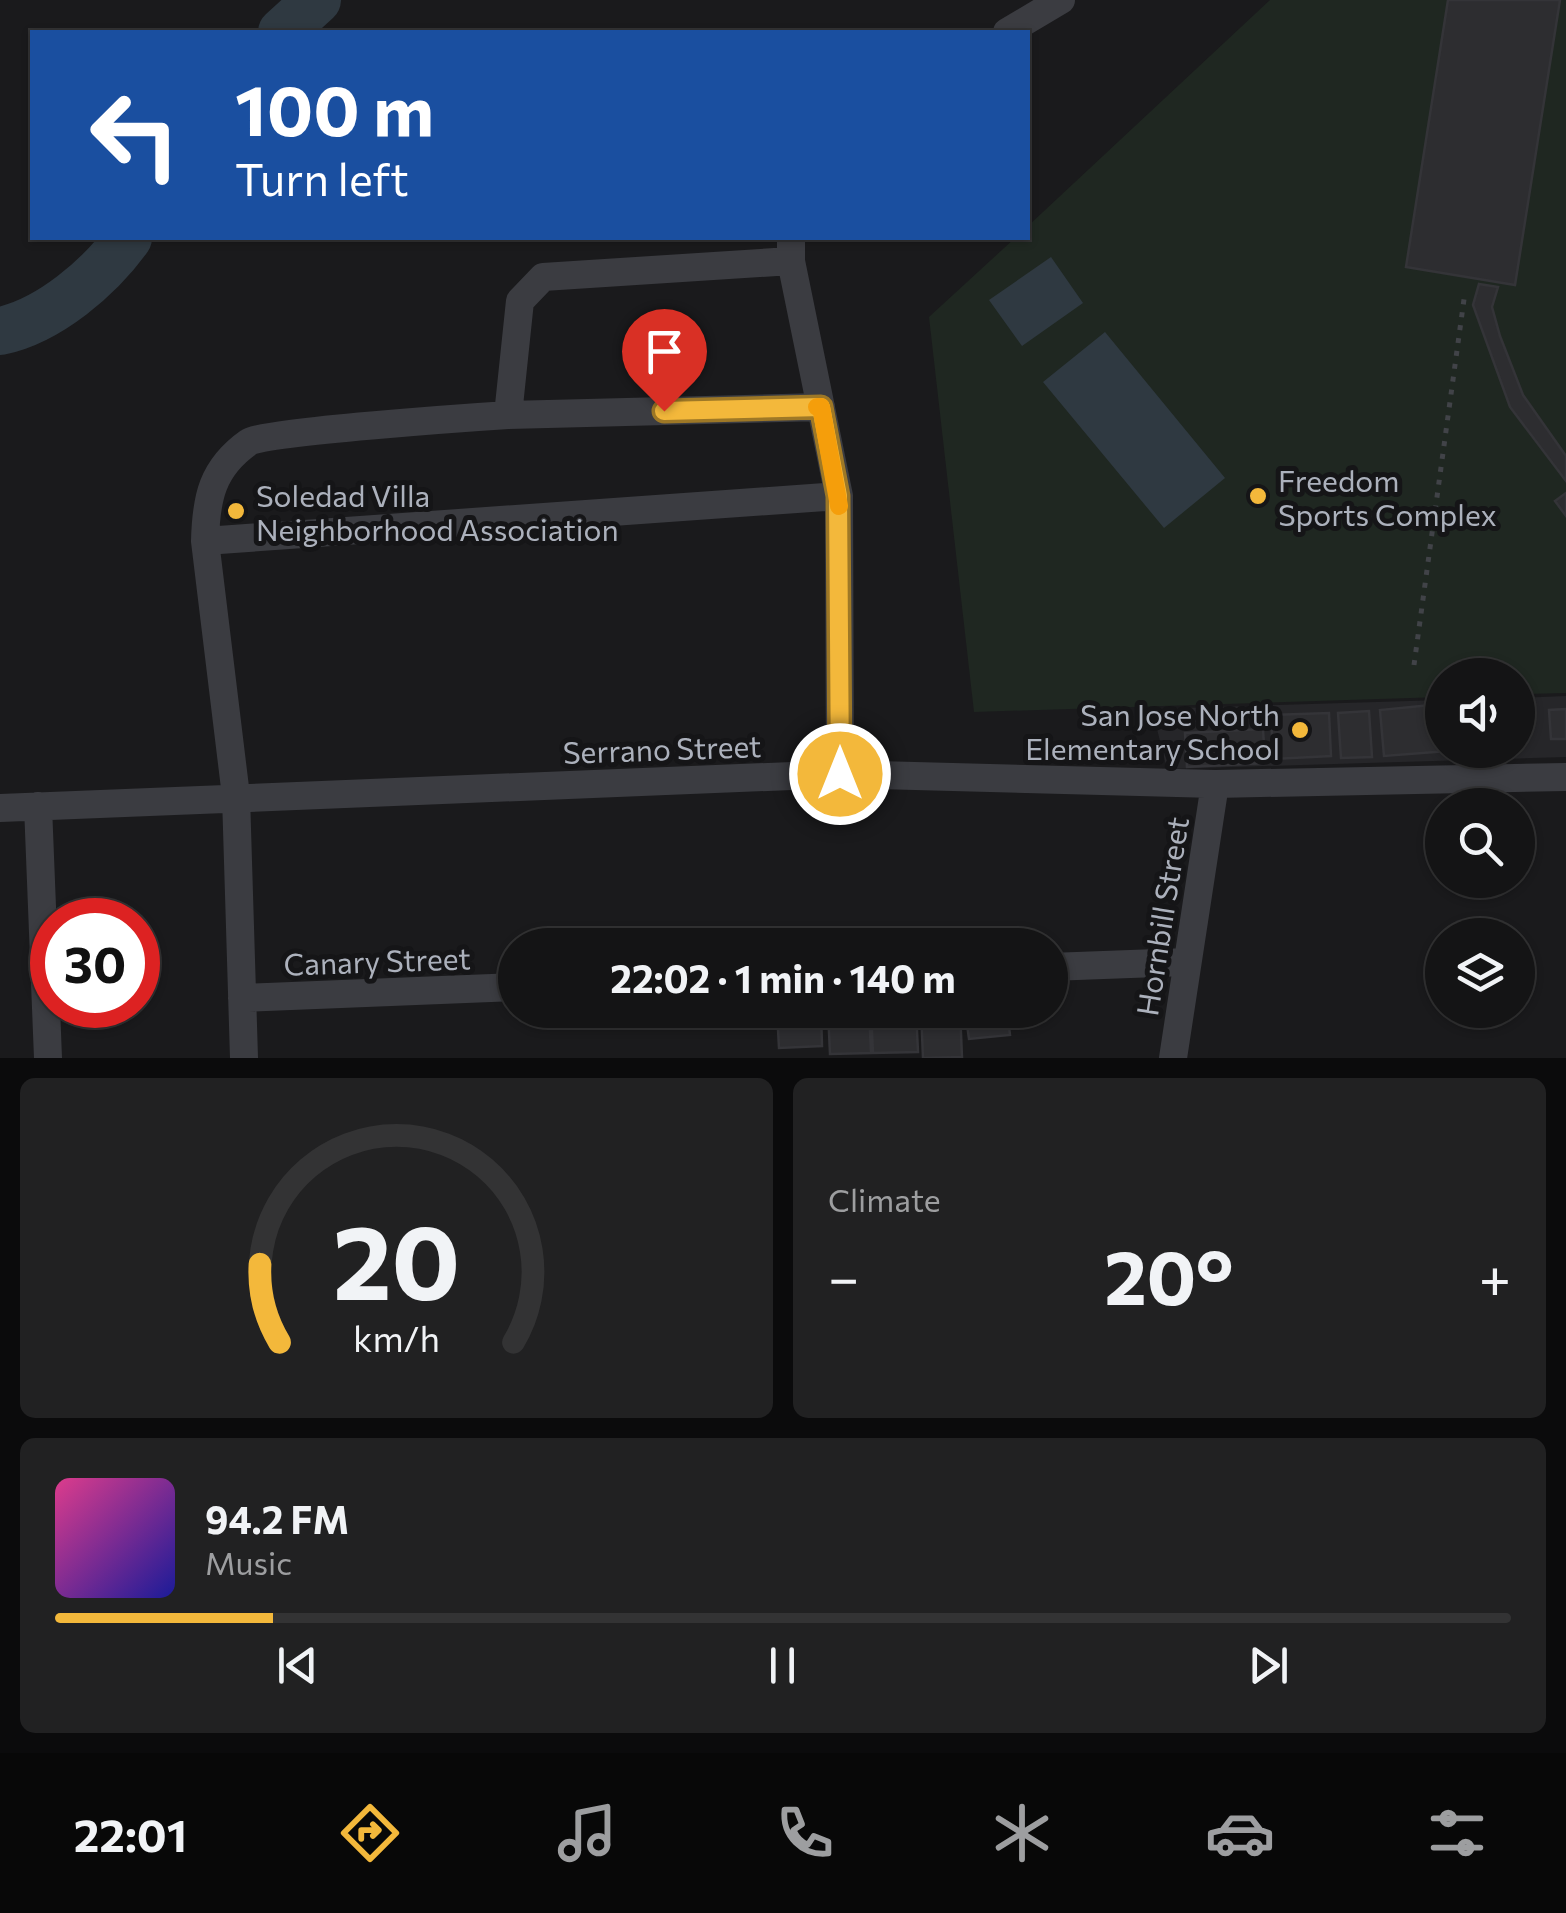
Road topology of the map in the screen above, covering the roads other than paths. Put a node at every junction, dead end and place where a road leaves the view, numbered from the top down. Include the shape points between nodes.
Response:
1 (1061, 0) edge
2 (1010, 30) edge
3 (791, 249) edge
4 (821, 407) junction
5 (508, 416) junction
6 (838, 496) junction
7 (205, 541) junction
8 (840, 774) junction
9 (1566, 777) edge
10 (1214, 784) junction
11 (236, 796) junction
12 (38, 806) junction
13 (0, 808) edge
14 (1184, 962) junction
15 (1068, 967) edge
16 (498, 989) edge
17 (242, 998) junction
18 (48, 1058) edge
19 (244, 1058) edge
20 (1173, 1058) edge

1 - 2 street
3 - 4 street
3 - 5 street via 543,277 520,301
4 - 5 street
4 - 6 street
5 - 7 street via 252,438 217,472 206,502
6 - 7 street
6 - 8 street
7 - 11 street
8 - 10 street, Serrano Street
8 - 11 street, Serrano Street
9 - 10 street, Serrano Street
10 - 14 street, Hornbill Street
11 - 12 street, Serrano Street
11 - 17 street
12 - 13 street, Serrano Street
12 - 18 street
14 - 15 street
14 - 20 street, Hornbill Street
16 - 17 street, Canary Street
17 - 19 street

